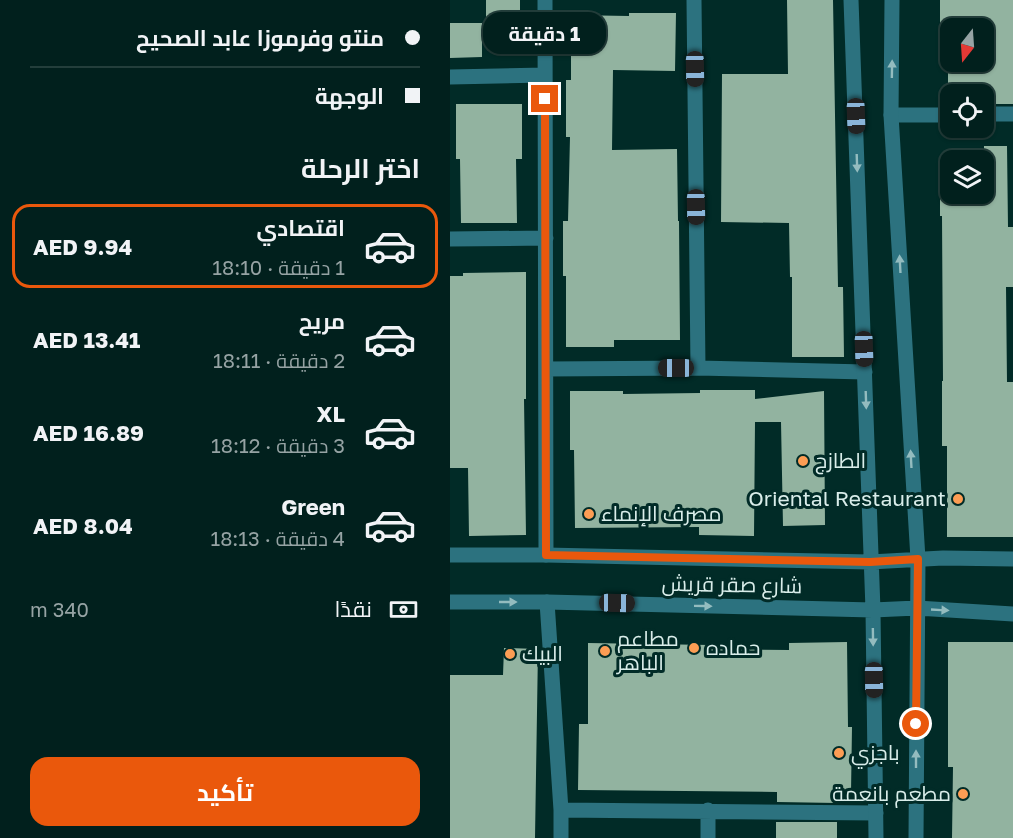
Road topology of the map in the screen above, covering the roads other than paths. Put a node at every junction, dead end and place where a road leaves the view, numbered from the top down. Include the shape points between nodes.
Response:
1 (545, 0) edge
2 (694, 0) edge
3 (851, 0) edge
4 (892, 0) edge
5 (545, 75) junction
6 (450, 76) edge
7 (994, 114) edge
8 (1013, 114) edge
9 (891, 115) junction
10 (940, 115) edge
11 (546, 238) junction
12 (450, 239) edge
13 (698, 368) junction
14 (546, 369) junction
15 (865, 372) junction
16 (450, 555) edge
17 (546, 555) junction
18 (918, 559) junction
19 (1013, 559) edge
20 (870, 562) junction
21 (450, 602) edge
22 (547, 602) junction
23 (917, 608) junction
24 (873, 610) junction
25 (1013, 614) edge
26 (561, 810) junction
27 (708, 810) junction
28 (876, 813) junction
29 (561, 838) edge
30 (708, 838) edge
31 (876, 838) edge
32 (916, 838) edge

1 - 5 street
2 - 13 street
3 -> 15 street
9 -> 4 street
5 - 6 street
5 - 11 street
7 - 8 street
9 - 10 street
18 -> 9 street
11 - 12 street
11 - 14 street
13 - 14 street
13 - 15 street
14 - 17 street
15 -> 20 street
16 - 17 street, شارع صقر قريش
17 - 20 street, شارع صقر قريش
18 - 19 street, شارع صقر قريش
18 - 20 street, شارع صقر قريش
18 - 23 street
20 - 24 street
21 -> 22 street, شارع صقر قريش
22 -> 24 street, شارع صقر قريش
22 - 26 street
23 - 24 street, شارع صقر قريش
23 -> 25 street, شارع صقر قريش
32 -> 23 street
24 -> 28 street
26 - 27 street
26 - 29 street
27 - 28 street
27 - 30 street
28 - 31 street

